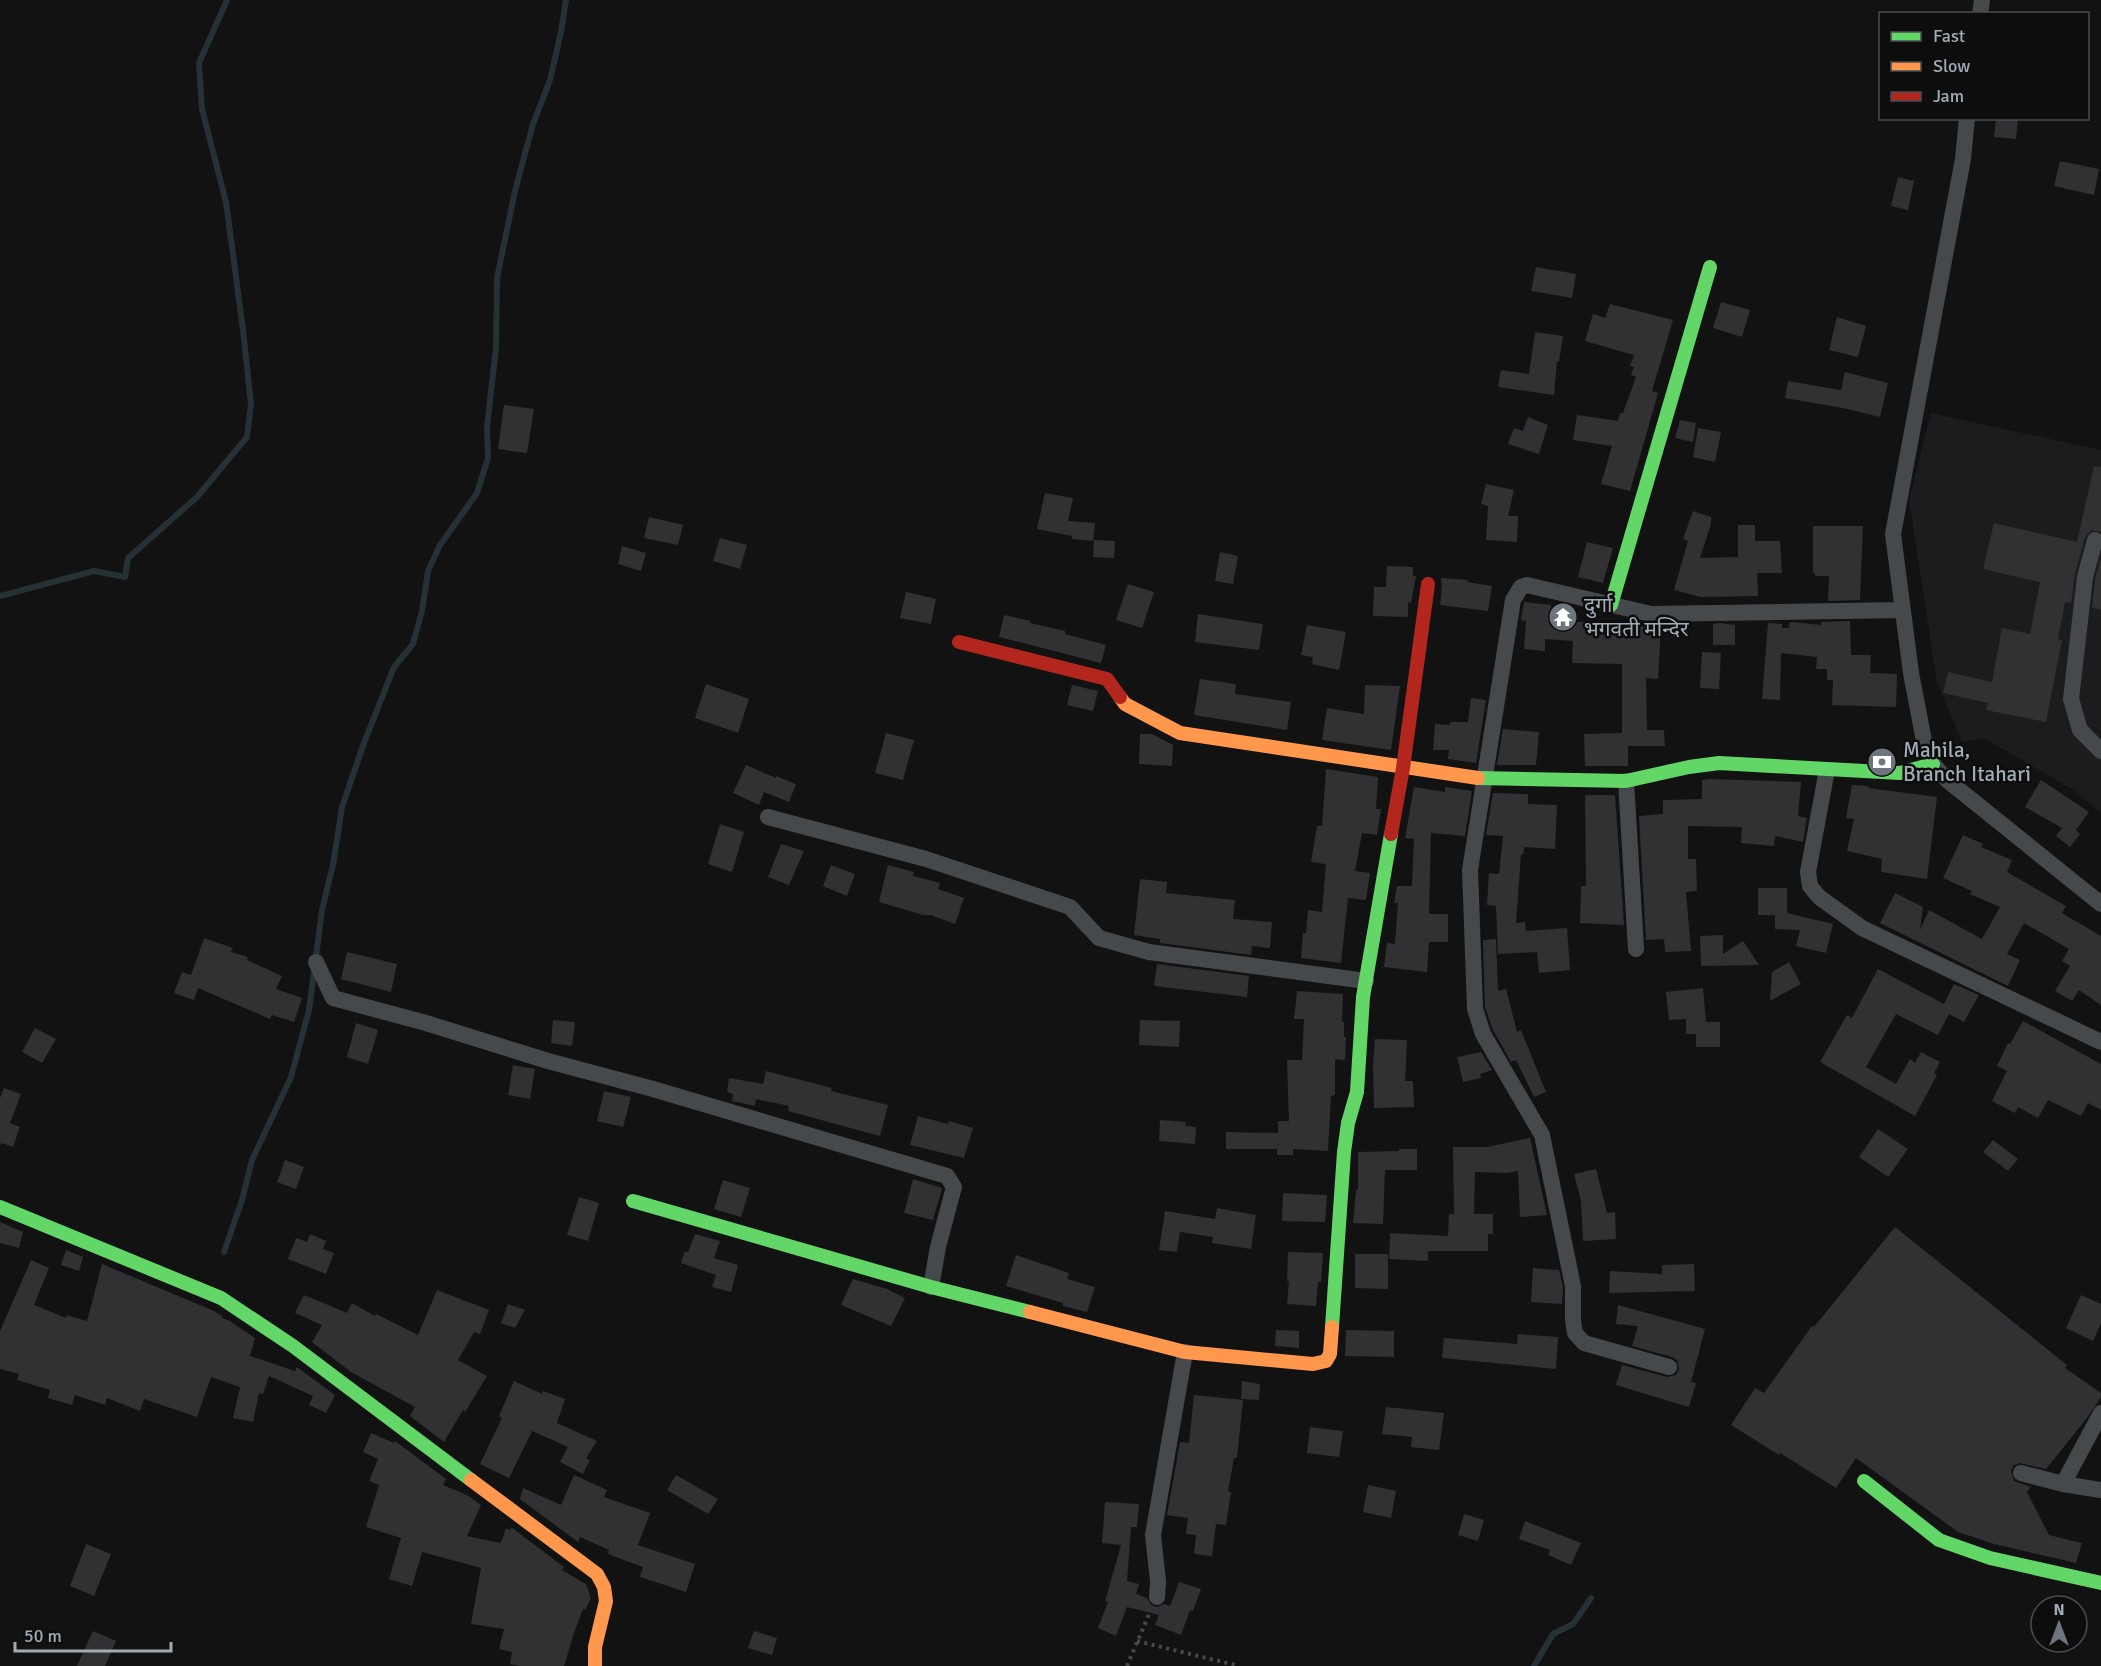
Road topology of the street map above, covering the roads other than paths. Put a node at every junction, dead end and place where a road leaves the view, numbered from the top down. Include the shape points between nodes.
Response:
1 (1966, 120) edge
2 (1710, 267) dead end
3 (2094, 540) dead end
4 (1428, 584) dead end
5 (1611, 605) junction
6 (1903, 610) junction
7 (959, 642) dead end
8 (2101, 751) edge
9 (1934, 764) junction
10 (1403, 768) junction
11 (1827, 770) junction
12 (1485, 779) junction
13 (1626, 781) junction
14 (768, 817) dead end
15 (2101, 904) edge
16 (1636, 949) dead end
17 (316, 962) dead end
18 (1366, 981) junction
19 (2101, 1042) edge
20 (633, 1201) dead end
21 (0, 1207) edge
22 (931, 1287) junction
23 (1185, 1352) junction
24 (1669, 1366) dead end
25 (2101, 1413) edge
26 (2021, 1473) dead end
27 (1864, 1481) dead end
28 (2063, 1484) junction
29 (2101, 1490) edge
30 (2101, 1584) edge
31 (1157, 1597) road end
32 (595, 1666) edge

1 - 6 street via 1963,159 1893,534
2 - 5 street
3 - 8 street via 2085,577 2071,699 2080,729
4 - 10 street
5 - 6 street via 1651,614
5 - 12 street via 1527,585 1517,593
6 - 9 street via 1925,747
7 - 10 street via 1107,679 1125,704 1180,733
9 - 11 street via 1900,773
9 - 15 street via 1947,780
10 - 12 street
10 - 18 street
11 - 13 street via 1719,764
11 - 19 street via 1808,872 1810,886 1819,897 1862,928
12 - 13 street
12 - 24 street via 1470,870 1475,1009 1483,1034 1542,1135 1573,1286 1575,1333 1584,1343
13 - 16 street
14 - 18 street via 926,859 1070,907 1099,938 1149,952
17 - 22 street via 333,998 947,1176 954,1187
18 - 23 street via 1357,1092 1344,1152 1330,1354 1326,1361 1313,1364
20 - 22 street
21 - 32 street via 221,1298 293,1346 597,1574 606,1601 596,1640
22 - 23 street
23 - 31 street via 1153,1535
25 - 28 street
26 - 28 street
27 - 30 street via 1939,1540 1990,1558
28 - 29 street

